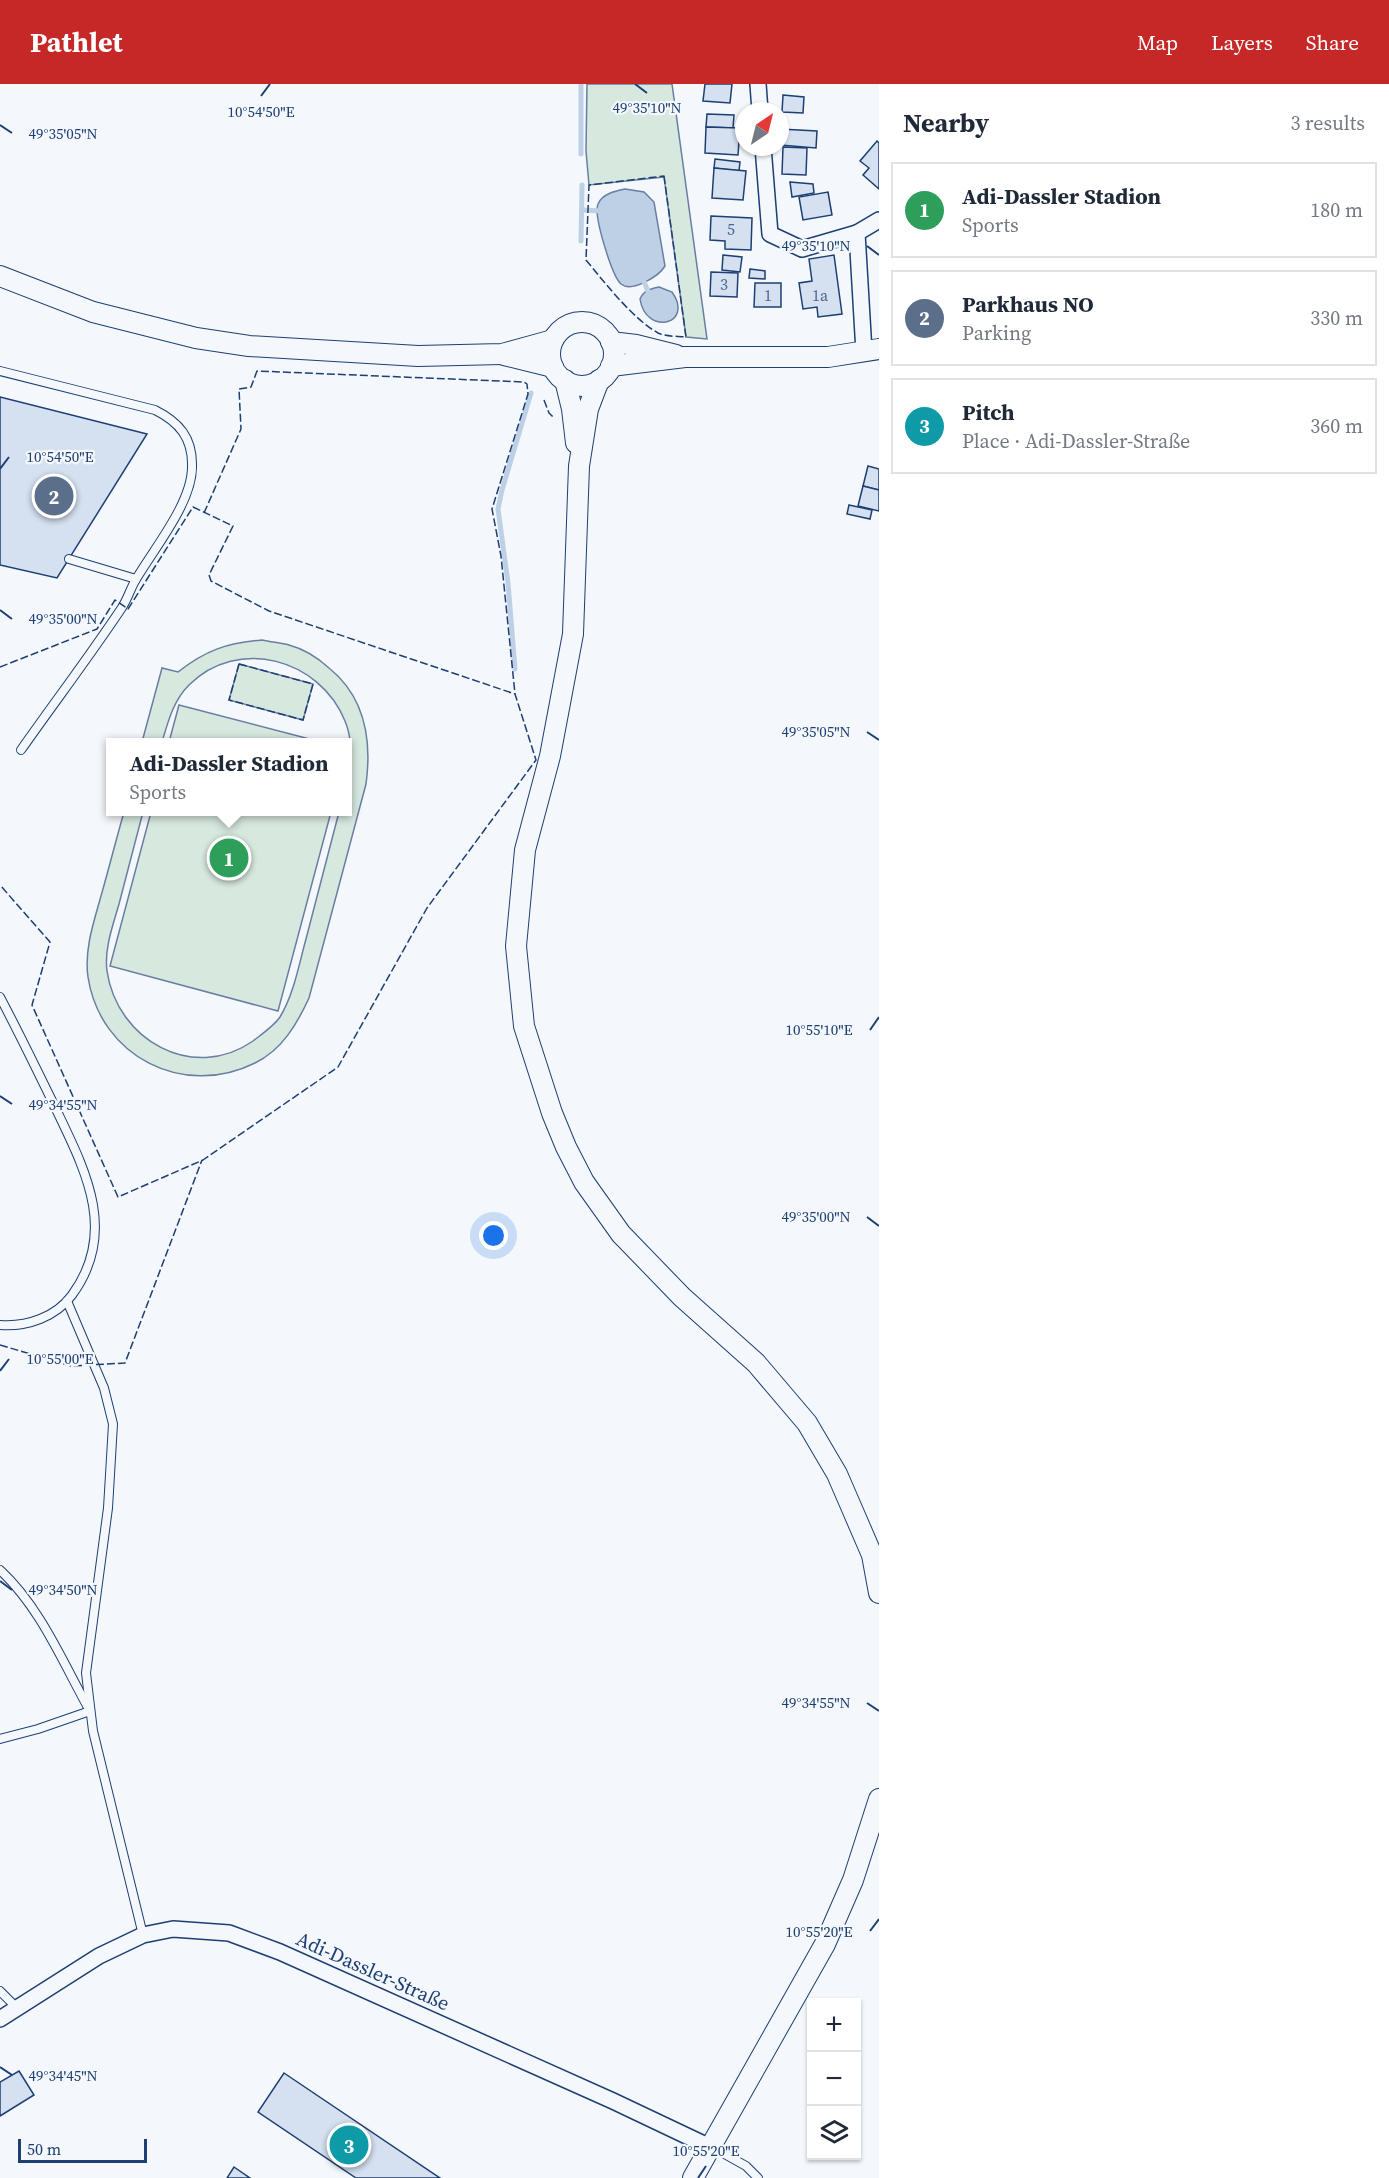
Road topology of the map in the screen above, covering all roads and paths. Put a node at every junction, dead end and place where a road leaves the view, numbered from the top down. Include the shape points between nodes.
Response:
1 (758, 84) edge
2 (759, 102) edge
3 (764, 156) edge
4 (879, 220) edge
5 (857, 233) junction
6 (0, 276) edge
7 (553, 340) junction
8 (611, 342) junction
9 (871, 351) edge
10 (502, 354) junction
11 (685, 357) junction
12 (0, 371) edge
13 (605, 373) junction
14 (559, 374) junction
15 (579, 466) junction
16 (69, 559) dead end
17 (136, 579) junction
18 (21, 750) dead end
19 (0, 997) edge
20 (68, 1301) junction
21 (0, 1325) edge
22 (875, 1554) edge
23 (0, 1570) edge
24 (879, 1593) edge
25 (90, 1711) junction
26 (0, 1739) edge
27 (879, 1799) edge
28 (143, 1935) junction
29 (0, 1991) edge
30 (17, 2008) junction
31 (0, 2019) edge
32 (710, 2147) junction
33 (693, 2178) edge
34 (758, 2178) edge

1 - 2 street
3 - 5 street via 770,234 802,249
4 - 5 street
5 - 9 street
6 - 10 street via 93,312 196,338 249,346 418,356
7 - 8 street via 567,326 587,322 606,333
7 - 10 street
7 - 14 street via 550,349
8 - 11 street
8 - 13 street via 613,350
9 - 11 street via 828,357
10 - 14 street
11 - 13 street
12 - 17 lane via 155,410 172,419 183,433 191,449 193,470 183,504
13 - 14 street via 582,386
13 - 15 street via 588,409
14 - 15 street via 572,409
15 - 22 street via 573,634 550,756 525,850 516,946 524,1026 552,1113 584,1182 621,1234 756,1363 807,1423 837,1474
16 - 17 lane
17 - 18 lane via 123,606
19 - 20 lane via 80,1161 92,1199 95,1221 91,1262
20 - 21 lane via 40,1320
20 - 25 lane via 104,1388 113,1424 108,1508 86,1673
22 - 24 street
23 - 25 lane via 37,1615
25 - 26 lane
25 - 28 lane
27 - 32 street via 853,1880 825,1944
28 - 30 street, Adi-Dassler-Straße via 99,1956
28 - 32 street, Adi-Dassler-Straße via 173,1929 199,1930 254,1941
29 - 30 lane
30 - 31 street, Adi-Dassler-Straße
32 - 33 street
32 - 34 lane via 746,2166

